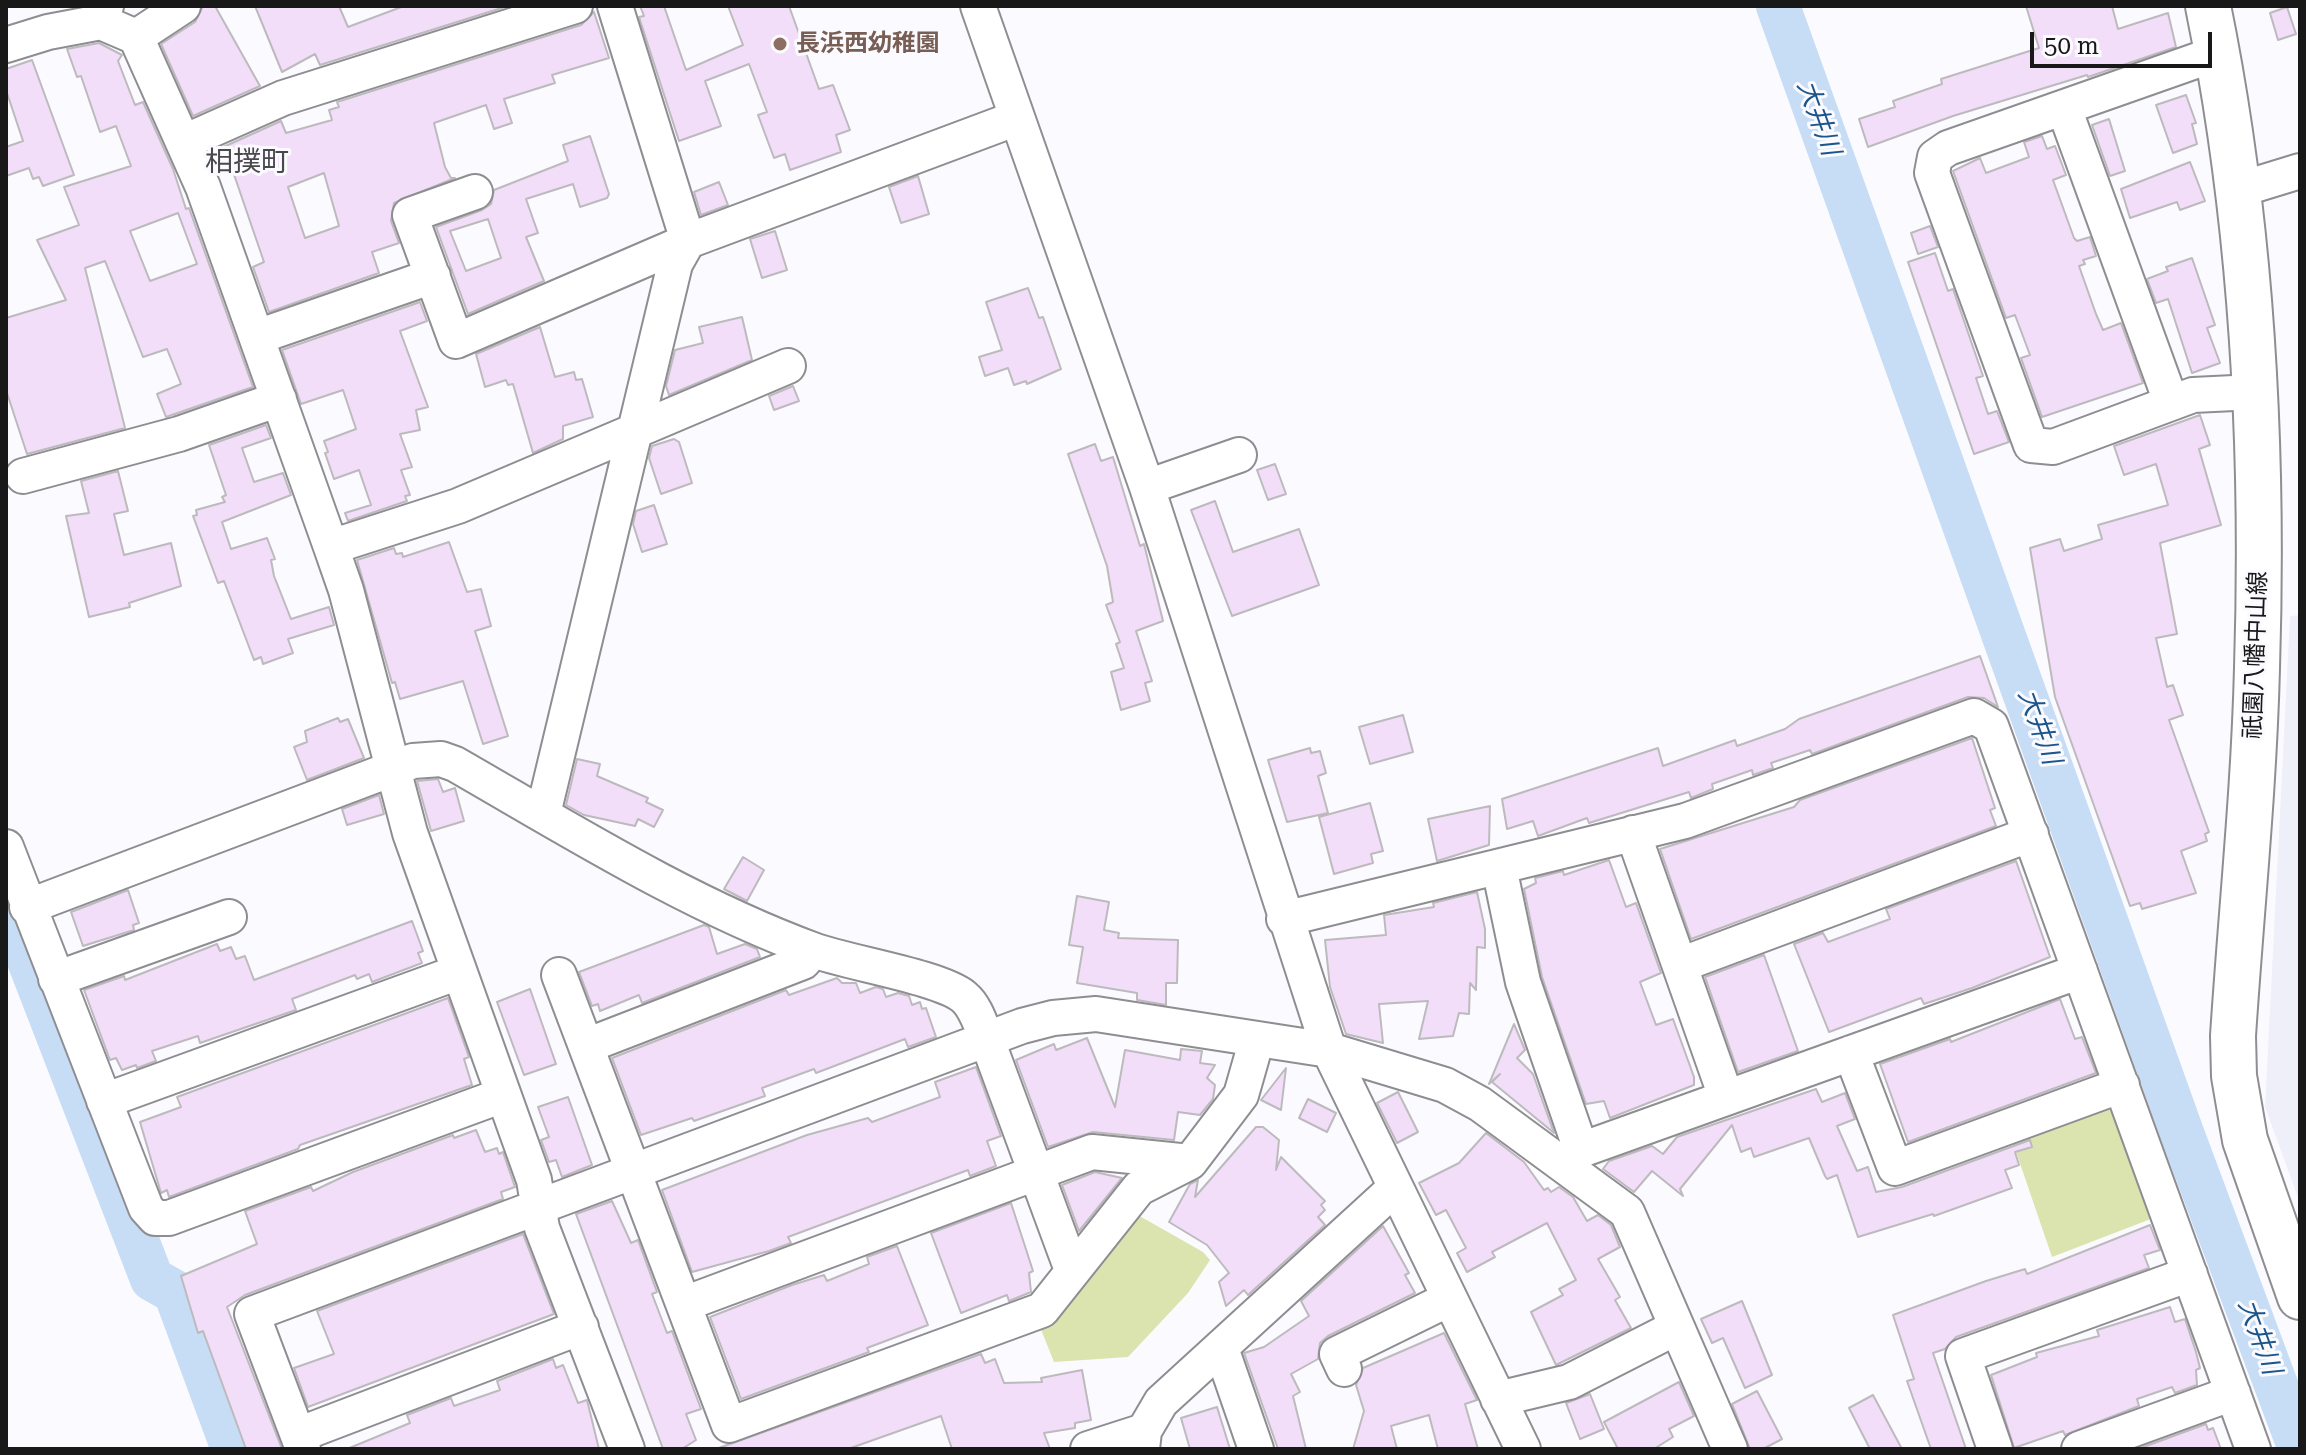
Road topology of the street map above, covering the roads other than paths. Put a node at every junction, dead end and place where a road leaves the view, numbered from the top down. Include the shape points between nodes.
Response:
1 (183, 6) edge
2 (575, 6) edge
3 (615, 6) edge
4 (978, 6) edge
5 (2208, 6) edge
6 (103, 14) edge
7 (136, 37) junction
8 (6, 45) edge
9 (2218, 53) junction
10 (2064, 108) junction
11 (1017, 118) junction
12 (184, 142) junction
13 (2300, 171) edge
14 (2238, 190) junction
15 (475, 192) dead end
16 (688, 241) junction
17 (433, 276) junction
18 (257, 337) junction
19 (788, 366) dead end
20 (2255, 392) junction
21 (279, 399) junction
22 (2171, 402) junction
23 (633, 430) junction
24 (1239, 455) dead end
25 (23, 476) dead end
26 (1147, 487) junction
27 (331, 547) junction
28 (392, 769) junction
29 (543, 814) junction
30 (1633, 833) junction
31 (2031, 834) junction
32 (6, 847) edge
33 (1499, 867) junction
34 (27, 907) junction
35 (229, 917) dead end
36 (1284, 919) junction
37 (813, 950) junction
38 (1680, 965) junction
39 (2080, 971) junction
40 (459, 972) junction
41 (559, 975) dead end
42 (56, 979) junction
43 (1257, 1039) junction
44 (987, 1040) junction
45 (586, 1046) junction
46 (1329, 1050) junction
47 (1851, 1053) junction
48 (2122, 1085) junction
49 (503, 1095) junction
50 (1726, 1097) junction
51 (104, 1101) junction
52 (1575, 1160) junction
53 (1190, 1162) junction
54 (633, 1170) junction
55 (1037, 1173) junction
56 (1395, 1188) junction
57 (538, 1205) junction
58 (1072, 1270) junction
59 (2190, 1274) junction
60 (2300, 1297) edge
61 (1449, 1299) junction
62 (684, 1304) junction
63 (581, 1327) junction
64 (1677, 1327) junction
65 (1221, 1348) junction
66 (1344, 1369) dead end
67 (2233, 1393) junction
68 (1498, 1399) junction
69 (1143, 1440) edge
70 (300, 1442) edge
71 (627, 1449) edge
72 (1088, 1449) edge
73 (1256, 1449) edge
74 (1523, 1449) edge
75 (1730, 1449) edge
76 (1995, 1449) edge
77 (2079, 1449) edge
78 (2253, 1449) edge

1 - 7 street
2 - 12 street via 283,98
3 - 16 street
4 - 11 street
5 - 9 main road, 祇園八幡中山線
6 - 7 street
6 - 8 street
7 - 12 street
9 - 10 street
9 - 14 main road, 祇園八幡中山線
10 - 22 street
10 - 22 street via 1948,148 1931,167 2028,439 2038,448 2053,447
11 - 16 street
11 - 26 street
12 - 18 street
13 - 14 street
14 - 20 main road, 祇園八幡中山線
15 - 17 street via 410,215
16 - 17 street via 456,341
16 - 23 street via 675,264
17 - 18 street
18 - 21 street
19 - 23 street
20 - 22 street via 2193,395
20 - 60 main road, 祇園八幡中山線 via 2257,668 2234,1076 2245,1140
21 - 25 street via 179,434
21 - 27 street
23 - 27 street via 458,506
23 - 29 street
24 - 26 street
26 - 36 street
27 - 28 street
28 - 29 street via 441,759
28 - 34 street
28 - 40 street
29 - 37 street via 701,900
30 - 31 street via 1685,821 1974,716 1991,726
30 - 33 street
30 - 38 street
31 - 38 street
31 - 39 street
32 - 34 street
33 - 36 street
33 - 52 street via 1523,982
34 - 42 street
35 - 42 street
36 - 46 street
37 - 44 street via 949,989 972,1005
37 - 45 street via 803,962
38 - 50 street
39 - 47 street
39 - 48 street
40 - 49 street
40 - 51 street
41 - 45 street
42 - 51 street
43 - 44 street via 1096,1014 1053,1018
43 - 46 street
43 - 53 street via 1241,1095
44 - 54 street
44 - 55 street
45 - 54 street
46 - 52 street via 1445,1085
46 - 56 street
47 - 48 street via 1895,1168
47 - 50 street
48 - 59 street
49 - 51 street via 160,1220 148,1212
49 - 57 street
50 - 52 street
52 - 64 street via 1627,1212
53 - 55 street via 1092,1152
53 - 58 street via 1139,1188
54 - 57 street
54 - 62 street
55 - 58 street
55 - 62 street
56 - 61 street
56 - 65 street
57 - 63 street
57 - 70 street via 252,1314
58 - 62 street via 1042,1310 729,1425
59 - 67 street
59 - 76 street via 1963,1356
61 - 66 street via 1337,1354
61 - 68 street
63 - 70 street
63 - 71 street
64 - 68 street via 1569,1382
64 - 75 street
65 - 69 street via 1161,1402
65 - 73 street
67 - 77 street
67 - 78 street
68 - 74 street
69 - 72 street

